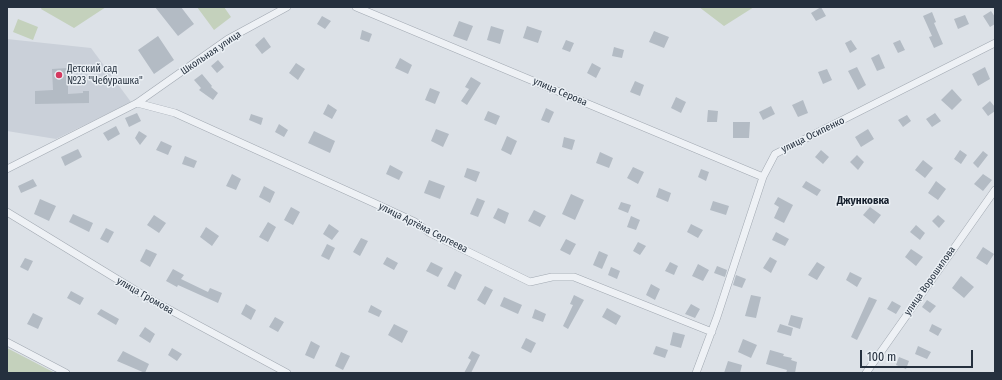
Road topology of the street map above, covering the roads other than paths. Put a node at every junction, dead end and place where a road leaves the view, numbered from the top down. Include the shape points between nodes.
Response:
1 (287, 7) edge
2 (356, 7) edge
3 (995, 43) edge
4 (137, 103) junction
5 (7, 169) edge
6 (763, 177) junction
7 (995, 190) edge
8 (7, 212) edge
9 (712, 332) junction
10 (7, 342) edge
11 (66, 373) edge
12 (287, 373) edge
13 (696, 373) edge
14 (866, 373) edge

1 - 4 street, Школьная улица via 228,39
2 - 6 street, улица Серова
3 - 6 street, улица Осипенко via 775,154
4 - 5 street
4 - 9 street, улица Артёма Сергеева via 175,113 374,203 530,282 552,277 574,277
6 - 9 street, улица Осипенко
7 - 14 street, улица Ворошилова
8 - 12 street, улица Громова via 148,298
9 - 13 street, улица Осипенко
10 - 11 street

